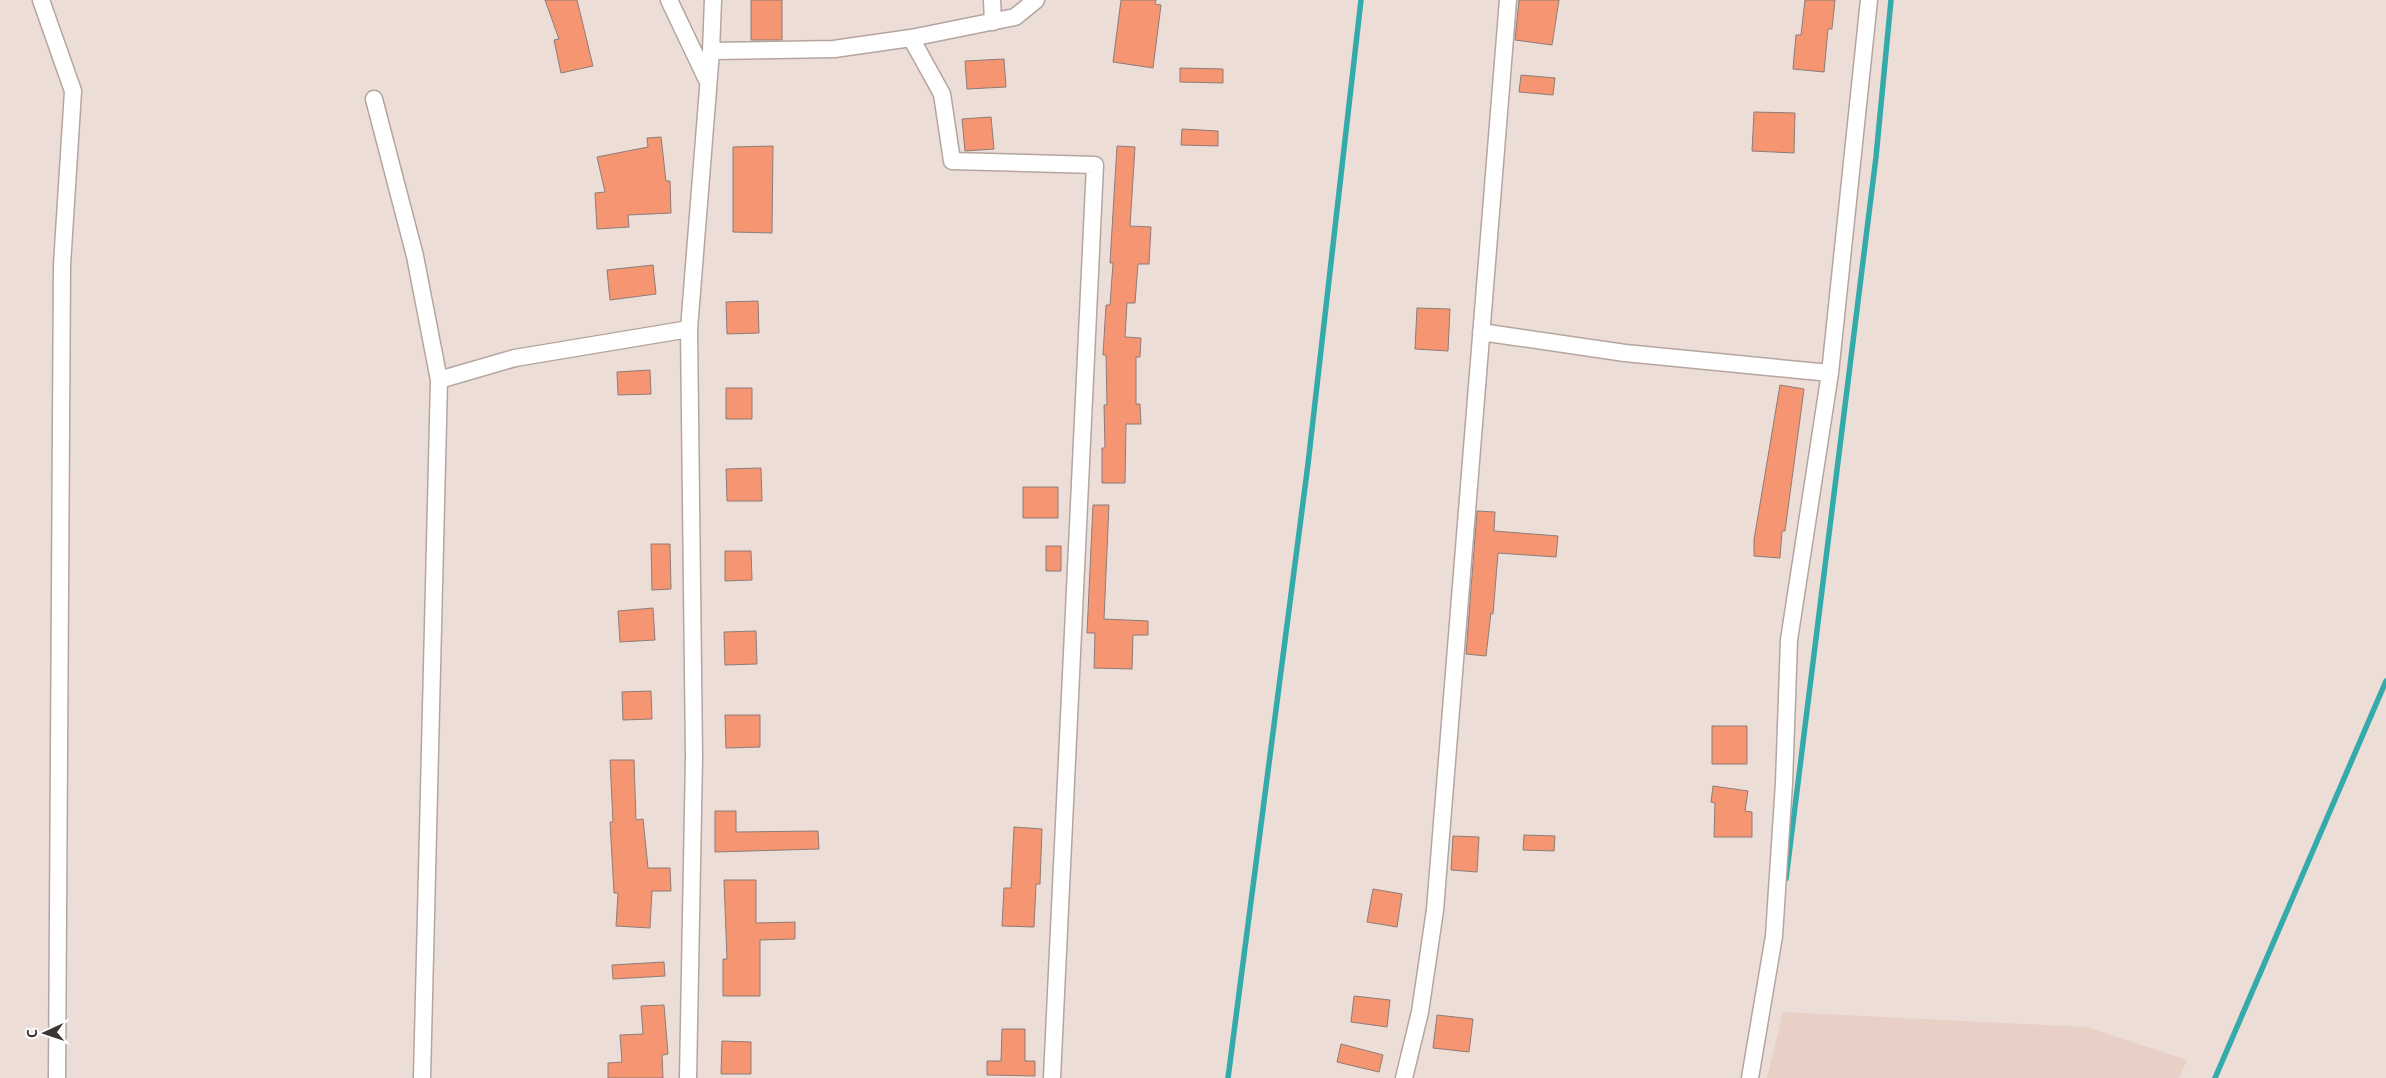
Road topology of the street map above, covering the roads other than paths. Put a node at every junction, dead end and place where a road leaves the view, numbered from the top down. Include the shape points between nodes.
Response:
1 (41, 0) edge
2 (669, 0) edge
3 (713, 0) edge
4 (992, 0) edge
5 (1036, 0) edge
6 (1508, 0) edge
7 (1869, 0) edge
8 (993, 22) junction
9 (911, 38) junction
10 (712, 50) junction
11 (709, 84) junction
12 (374, 99) dead end
13 (689, 329) junction
14 (1481, 332) junction
15 (1830, 373) junction
16 (439, 380) junction
17 (57, 1078) edge
18 (422, 1078) edge
19 (688, 1078) edge
20 (1052, 1078) edge
21 (1404, 1078) edge
22 (1750, 1078) edge

1 - 17 street via 73,91 62,265
2 - 11 street
3 - 10 street
4 - 8 street
5 - 8 street via 1015,17
6 - 14 street
7 - 15 street
8 - 9 street
9 - 10 street via 834,49
9 - 20 street via 942,94 952,161 1095,165
10 - 11 street
11 - 13 street
12 - 16 street via 415,256
13 - 16 street via 515,358
13 - 19 street via 694,757
14 - 15 street via 1625,353
14 - 21 street via 1435,910 1420,1012
15 - 22 street via 1789,640 1774,936
16 - 18 street

